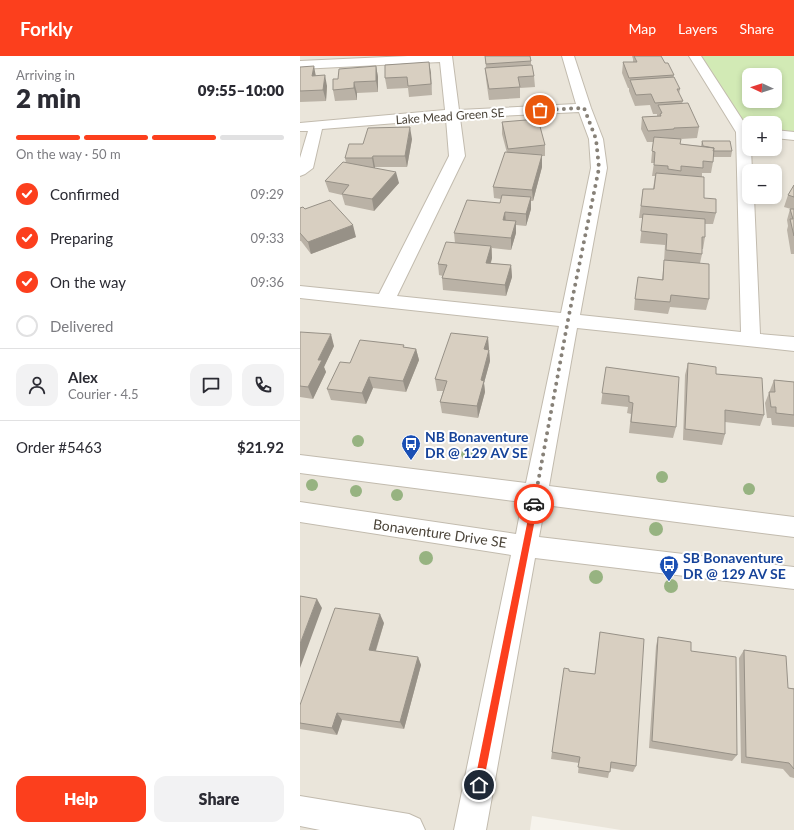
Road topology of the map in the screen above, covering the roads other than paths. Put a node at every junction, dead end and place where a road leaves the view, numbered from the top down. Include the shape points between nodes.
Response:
1 (568, 56) edge
2 (695, 56) edge
3 (446, 57) edge
4 (300, 65) edge
5 (584, 108) junction
6 (453, 114) junction
7 (316, 126) junction
8 (742, 126) edge
9 (300, 127) edge
10 (782, 135) edge
11 (794, 136) edge
12 (747, 156) edge
13 (300, 171) edge
14 (300, 292) edge
15 (385, 301) junction
16 (568, 320) junction
17 (751, 339) junction
18 (794, 344) edge
19 (300, 464) edge
20 (536, 494) junction
21 (300, 512) edge
22 (794, 527) edge
23 (526, 546) junction
24 (794, 578) edge
25 (300, 811) edge
26 (409, 830) edge
27 (470, 830) edge

1 - 5 street
2 - 8 street
3 - 4 street
3 - 6 street
5 - 6 street, Lake Mead Green SE
5 - 16 street via 596,139 599,168
6 - 7 street, Lake Mead Green SE
6 - 15 street via 457,156
7 - 9 street, Lake Mead Green SE
7 - 13 street via 305,168
10 - 11 street
12 - 17 street
14 - 15 street
15 - 16 street
16 - 17 street
16 - 20 street
17 - 18 street
19 - 20 street
20 - 22 street
20 - 23 street
21 - 23 street, Bonaventure Drive SE
23 - 24 street, Bonaventure Drive SE
23 - 27 street
25 - 26 street

